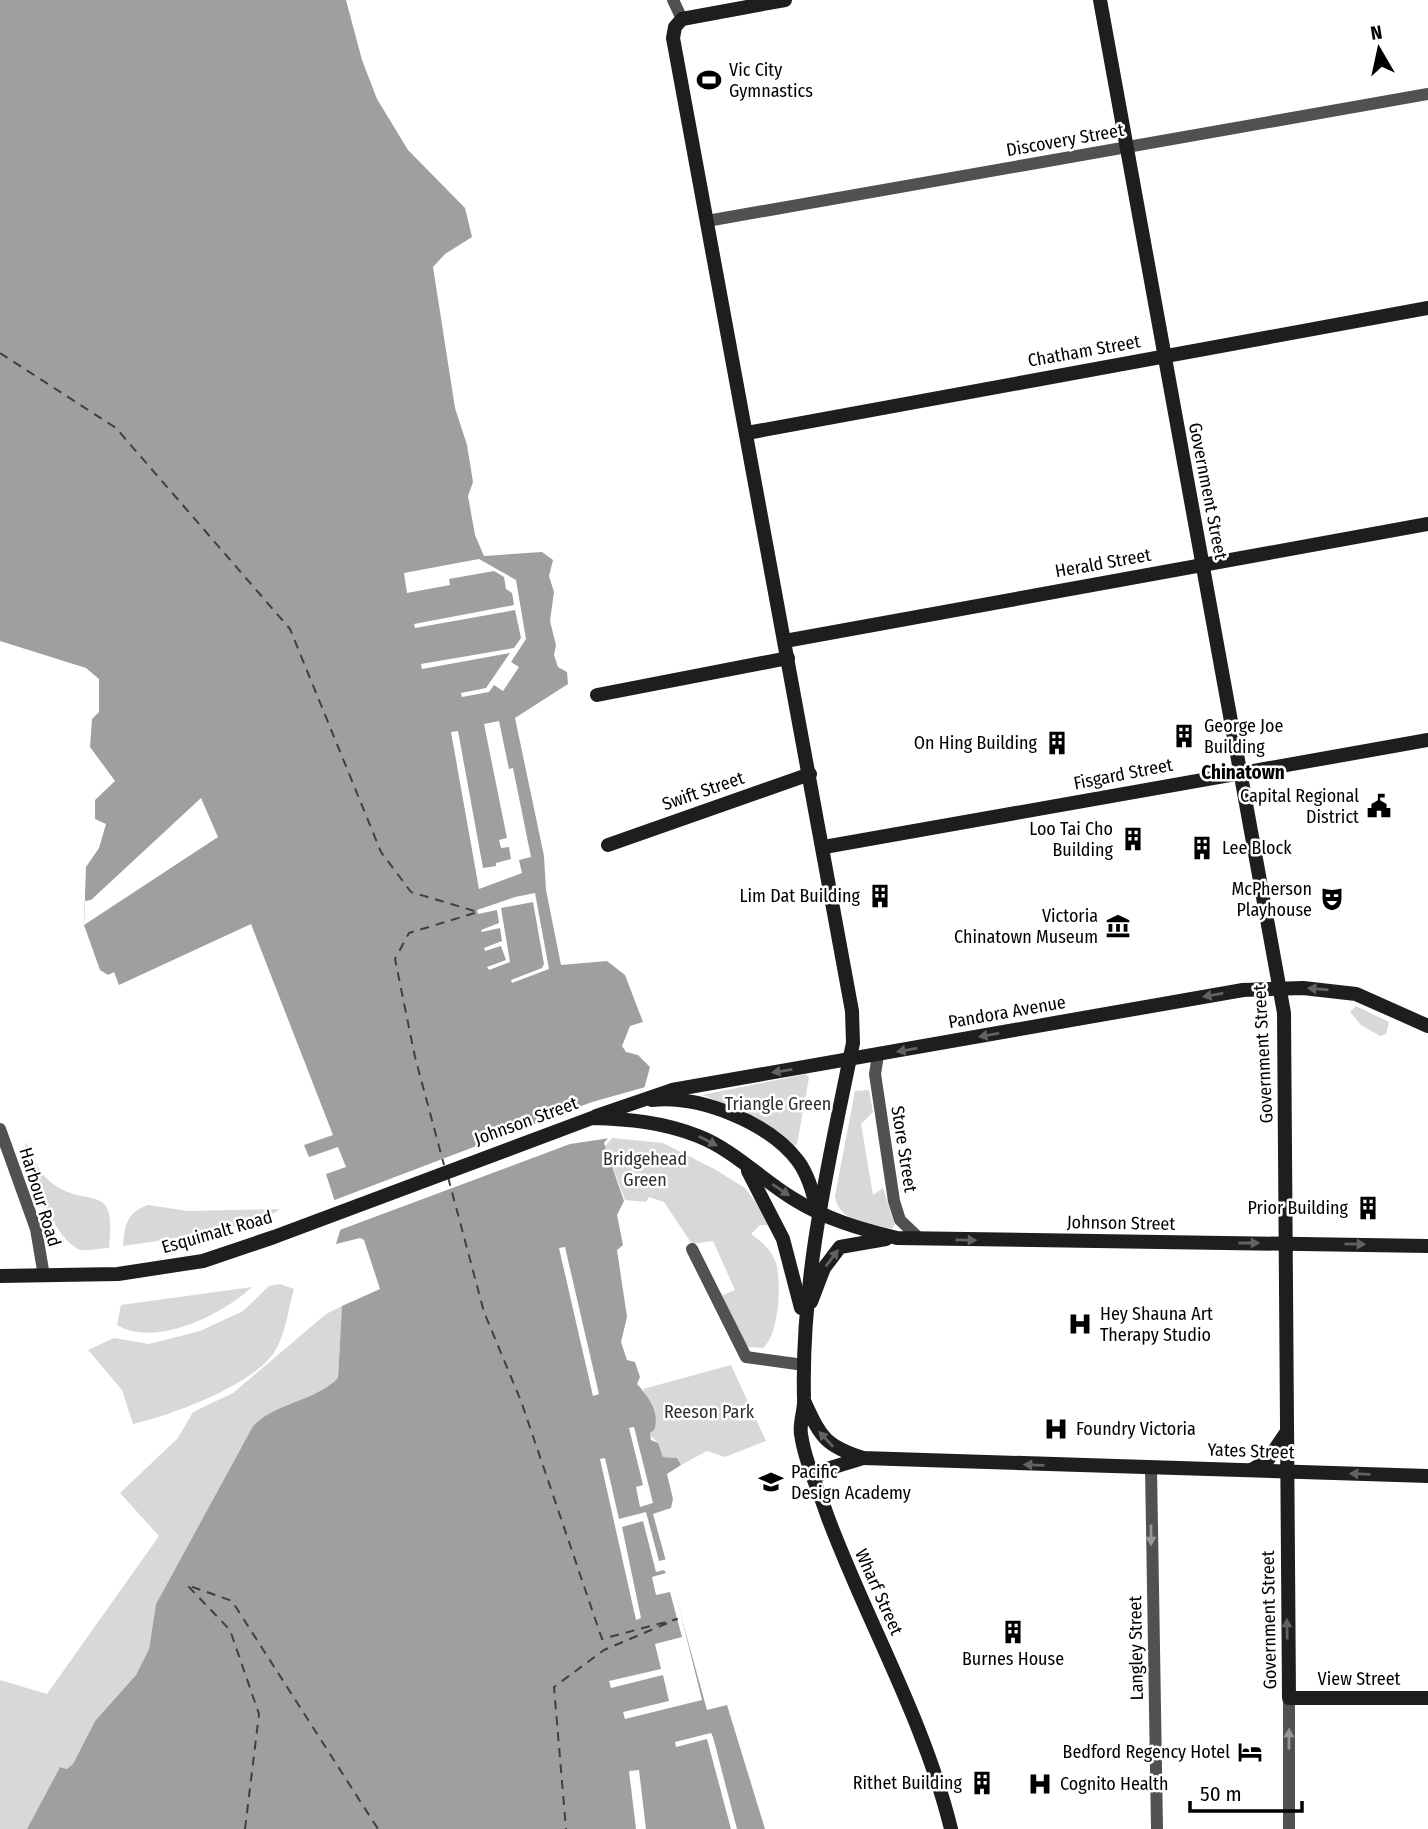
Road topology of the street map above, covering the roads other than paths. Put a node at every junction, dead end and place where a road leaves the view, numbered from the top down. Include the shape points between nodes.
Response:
1 (673, 0) edge
2 (785, 0) edge
3 (1100, 0) edge
4 (682, 19) junction
5 (1428, 94) edge
6 (1124, 148) junction
7 (707, 221) junction
8 (1428, 308) edge
9 (1163, 356) junction
10 (747, 433) junction
11 (1428, 524) edge
12 (1203, 565) junction
13 (785, 640) junction
14 (788, 658) junction
15 (597, 695) dead end
16 (1428, 740) edge
17 (1241, 772) junction
18 (810, 774) junction
19 (608, 845) dead end
20 (824, 847) junction
21 (1280, 988) junction
22 (1428, 1026) edge
23 (878, 1055) junction
24 (850, 1060) junction
25 (671, 1095) junction
26 (592, 1118) junction
27 (0, 1129) edge
28 (745, 1165) junction
29 (396, 1191) joint
30 (818, 1213) junction
31 (897, 1238) junction
32 (920, 1240) junction
33 (1287, 1243) junction
34 (1428, 1245) edge
35 (692, 1248) dead end
36 (0, 1276) edge
37 (44, 1276) junction
38 (804, 1320) junction
39 (804, 1364) junction
40 (804, 1402) junction
41 (1287, 1431) junction
42 (863, 1458) junction
43 (1151, 1467) junction
44 (1251, 1471) junction
45 (1287, 1472) junction
46 (1428, 1476) edge
47 (814, 1479) junction
48 (1289, 1698) junction
49 (1428, 1698) edge
50 (951, 1829) edge
51 (1157, 1829) edge
52 (1289, 1829) edge

1 - 4 street
2 - 4 main road
3 - 6 main road, Government Street
4 - 7 main road, Wharf Street via 674,27 673,38
5 - 6 street, Discovery Street
6 - 7 street, Discovery Street
6 - 9 main road, Government Street
7 - 10 main road, Wharf Street
8 - 9 main road, Chatham Street
9 - 10 main road, Chatham Street
9 - 12 main road, Government Street
10 - 13 main road, Wharf Street
11 - 12 main road, Herald Street
12 - 13 main road, Herald Street
12 - 17 main road, Government Street
13 - 14 main road, Wharf Street
14 - 15 main road
14 - 18 main road, Wharf Street
16 - 17 main road, Fisgard Street
17 - 20 main road, Fisgard Street
17 - 21 main road, Government Street
18 - 19 main road, Swift Street
18 - 20 main road, Wharf Street
20 - 24 main road, Wharf Street via 852,1011
22 -> 21 main road, Pandora Avenue via 1356,995
21 -> 23 main road, Pandora Avenue via 1243,990
21 - 33 main road, Government Street via 1286,1050
23 - 24 main road, Pandora Avenue
23 - 32 street, Store Street via 875,1074 894,1200 900,1220
24 -> 25 main road, Pandora Avenue
24 - 30 main road, Wharf Street
25 - 26 main road via 628,1103
25 - 30 main road via 750,1124 784,1147 806,1175
26 -> 28 main road, Johnson Street via 634,1119 699,1136
26 - 29 main road, Johnson Street
27 - 37 street, Harbour Road via 36,1229
28 -> 30 main road, Johnson Street
28 - 38 main road via 783,1239
29 - 37 main road, Esquimalt Road via 213,1258 118,1274
30 - 31 main road, Johnson Street via 853,1228
30 - 38 main road, Wharf Street
31 - 32 main road, Johnson Street
38 -> 31 main road via 840,1247
32 -> 33 main road, Johnson Street
33 -> 34 main road, Johnson Street
33 - 41 main road, Government Street
35 - 39 street via 746,1357
36 - 37 main road, Esquimalt Road
38 - 39 main road, Wharf Street
39 - 40 main road, Wharf Street
42 -> 40 main road, Yates Street via 829,1445
40 - 47 main road, Wharf Street via 800,1430
41 - 44 main road via 1267,1461
41 - 45 main road, Government Street
43 -> 42 main road, Yates Street
42 - 47 main road, Yates Street via 827,1469
43 - 44 main road, Yates Street
43 -> 51 street, Langley Street
44 - 45 main road, Yates Street
46 -> 45 main road, Yates Street
48 -> 45 main road, Government Street
47 - 50 main road, Wharf Street via 907,1702
48 - 49 main road, View Street
52 -> 48 street, Government Street

